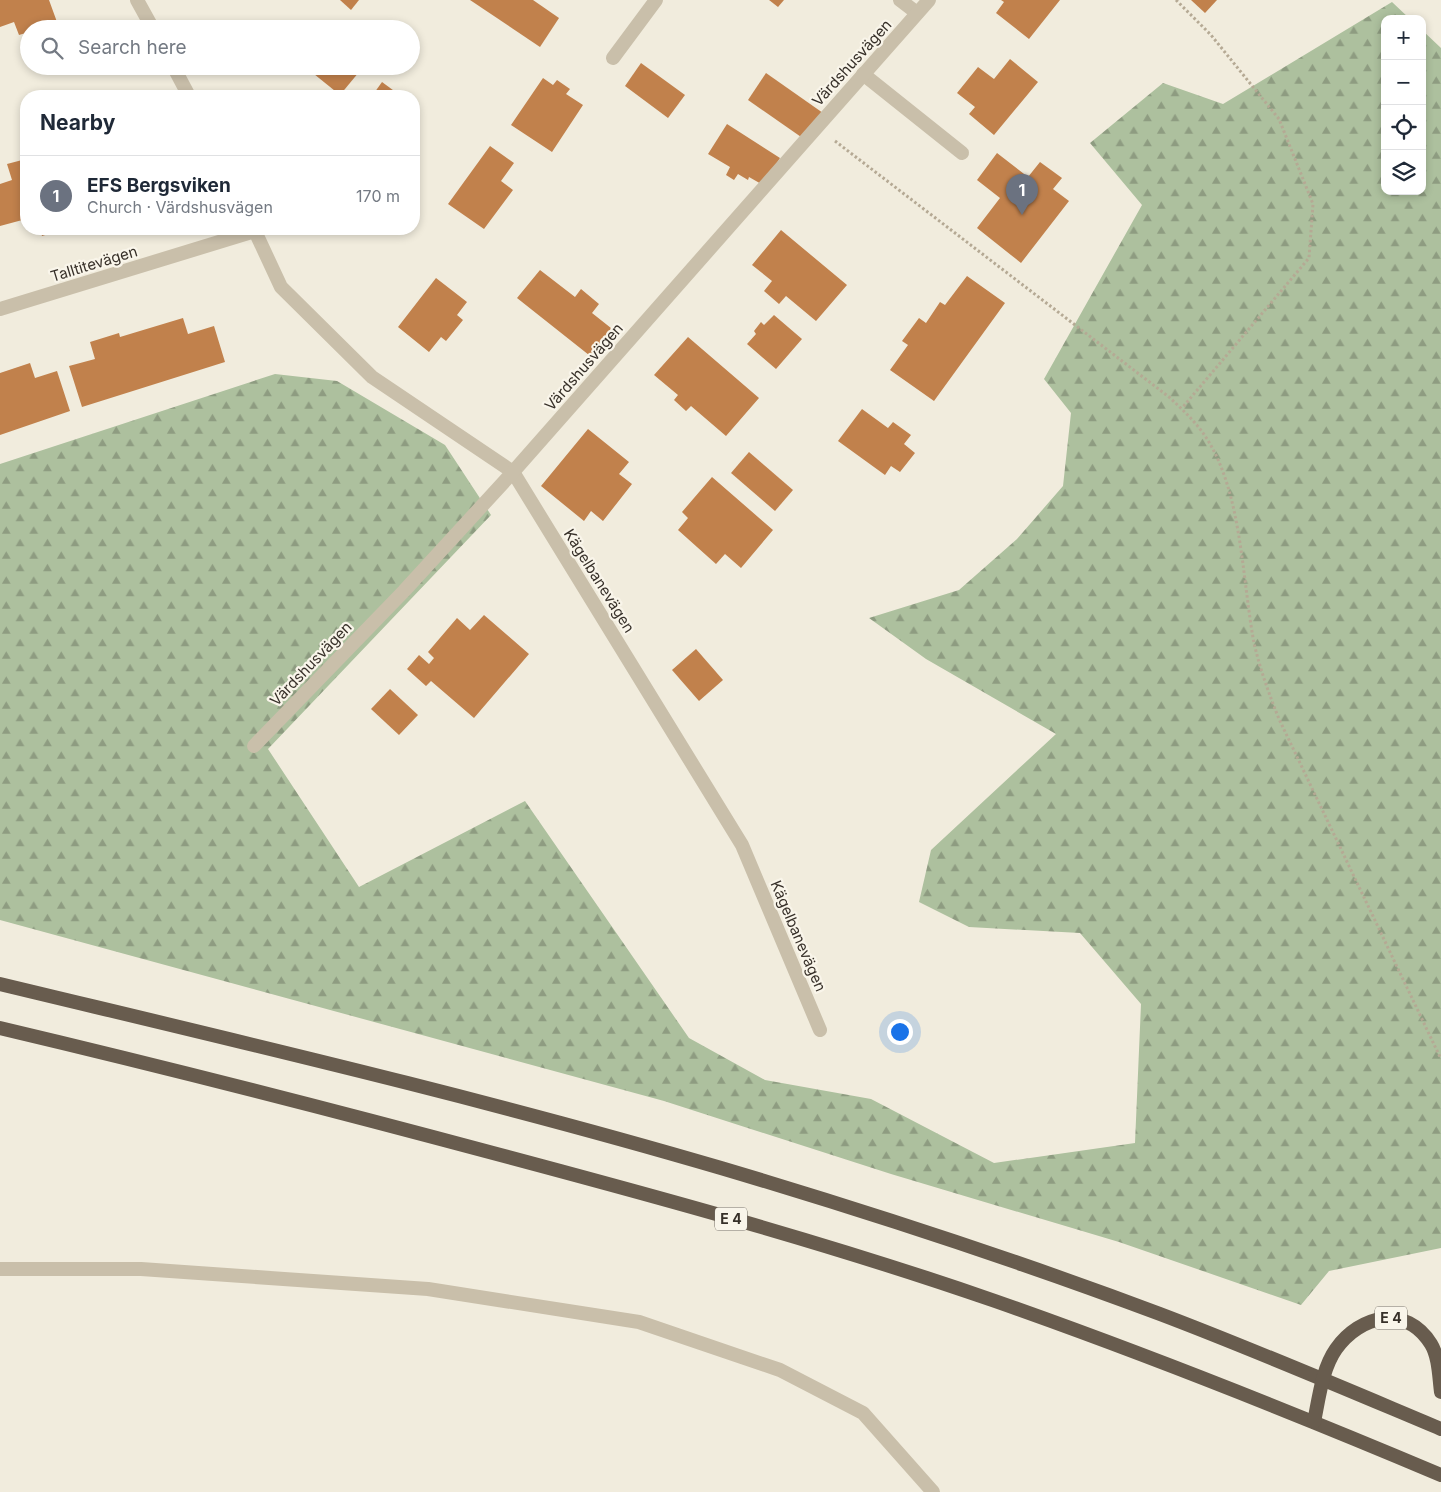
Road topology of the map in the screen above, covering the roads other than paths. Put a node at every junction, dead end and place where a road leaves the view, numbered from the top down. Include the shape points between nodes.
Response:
1 (136, 0) edge
2 (656, 0) edge
3 (900, 0) edge
4 (929, 0) edge
5 (917, 13) junction
6 (148, 20) edge
7 (613, 58) dead end
8 (863, 74) junction
9 (178, 75) edge
10 (185, 90) edge
11 (962, 153) dead end
12 (239, 235) edge
13 (257, 235) edge
14 (0, 310) edge
15 (513, 472) junction
16 (254, 746) dead end
17 (0, 984) edge
18 (0, 1028) edge
19 (820, 1030) dead end
20 (0, 1269) edge
21 (1323, 1379) junction
22 (1441, 1392) edge
23 (1314, 1422) junction
24 (1441, 1429) edge
25 (1441, 1475) edge
26 (933, 1492) edge

1 - 6 street
2 - 7 street
3 - 5 street
4 - 5 street, Värdshusvägen
5 - 8 street, Värdshusvägen
8 - 11 street
8 - 15 street, Värdshusvägen
9 - 10 street
12 - 14 street, Talltitevägen
13 - 15 street, Kägelbanevägen via 280,287 372,377
15 - 16 street, Värdshusvägen via 404,591
15 - 19 street, Kägelbanevägen via 742,844
17 - 21 highway via 274,1050 718,1167 1044,1272
18 - 23 highway, E 4 via 635,1190 823,1245 994,1301
20 - 26 street via 141,1268 428,1289 639,1322 780,1370 863,1413
21 - 22 highway, E 4 via 1335,1350 1351,1330 1388,1317 1421,1331 1432,1345
21 - 23 highway, E 4
21 - 24 highway
23 - 25 highway, E 4

